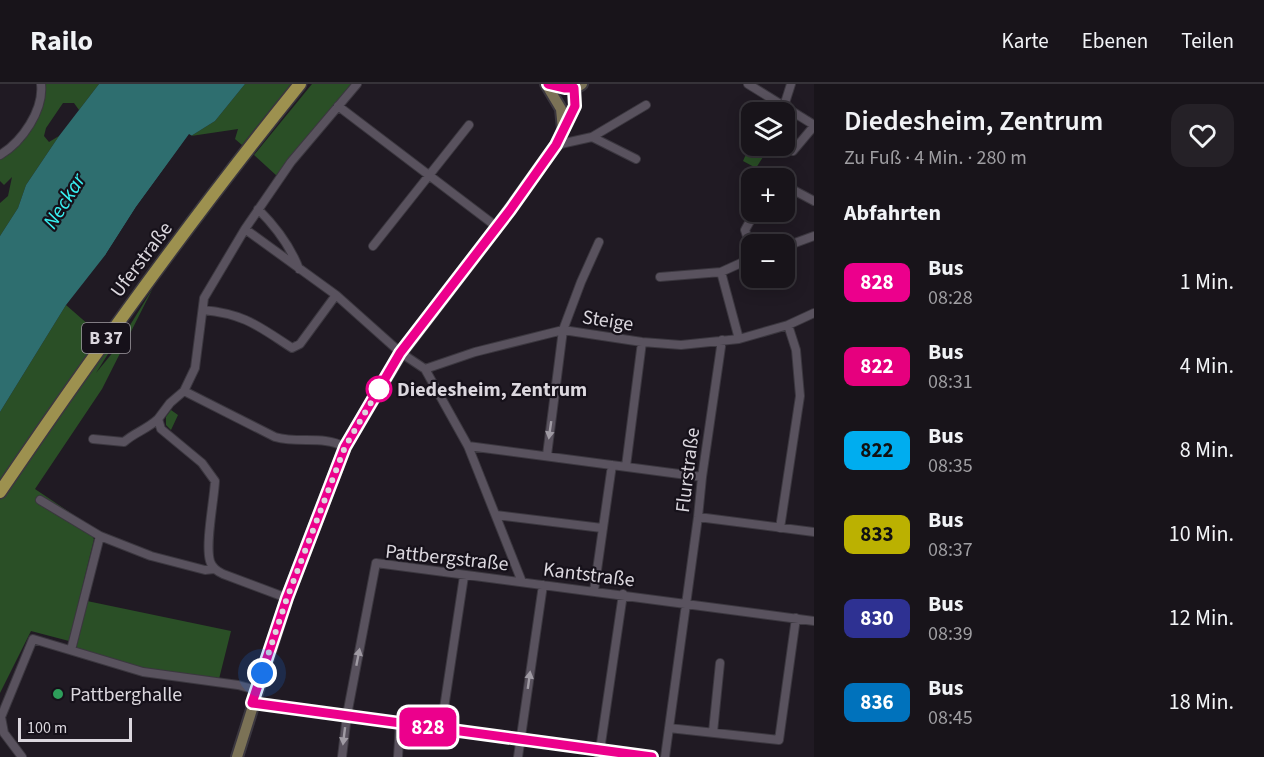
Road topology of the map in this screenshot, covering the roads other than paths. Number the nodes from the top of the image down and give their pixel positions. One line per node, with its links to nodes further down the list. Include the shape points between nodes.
1 (41, 84): 19 (street, via 41,96 26,130 10,149)
2 (300, 84): 54 (main road, Uferstraße / B 37, via 145,285)
3 (357, 84): 11 (street)
4 (547, 84): 7 (street); 15 (street, via 561,109)
5 (748, 84): 8 (street)
6 (791, 84): 9 (street)
7 (578, 86): 15 (street, via 575,106)
8 (777, 102)
9 (785, 102)
10 (646, 105): 16 (street)
11 (338, 106): 21 (street); 24 (street)
12 (795, 113): 14 (street)
13 (469, 125): 21 (street)
14 (814, 125): 18 (street)
15 (563, 132): 17 (street)
16 (592, 137): 17 (street); 20 (street)
17 (556, 145): 25 (street)
18 (795, 148)
19 (0, 154)
20 (636, 159)
21 (430, 176): 25 (street); 30 (street)
22 (795, 190): 23 (street)
23 (814, 201)
24 (258, 209): 26 (street); 32 (street, via 277,228)
25 (497, 227): 43 (street)
26 (245, 229): 32 (street); 36 (street, via 209,287)
27 (814, 236): 29 (street)
28 (599, 242): 39 (street)
29 (795, 243)
30 (373, 246)
31 (741, 263): 33 (street)
32 (299, 270): 35 (street)
33 (721, 272): 34 (street); 40 (street)
34 (660, 278)
35 (336, 295): 36 (street, via 300,344 292,348 247,319); 43 (street)
36 (203, 310): 45 (street, via 195,368)
37 (814, 313): 38 (street, Steige)
38 (788, 325): 40 (street, Steige); 59 (street, via 800,396)
39 (563, 330): 42 (street, Steige); 44 (street, Steige); 50 (street, one-way to 50)
40 (739, 339): 41 (street, Steige)
41 (722, 340): 42 (street, Steige, via 681,345); 53 (street, Flurstraße)
42 (642, 342): 52 (street)
43 (400, 353): 44 (street); 49 (street)
44 (425, 369): 48 (street, Kantstraße)
45 (184, 391): 46 (street); 49 (street, via 275,437 290,441 325,440)
46 (158, 419): 47 (street, via 124,442); 62 (street, via 161,429 202,464 215,482 209,537)
47 (93, 439)
48 (468, 446): 50 (street); 56 (street, Kantstraße)
49 (345, 447): 68 (street)
50 (547, 455): 51 (street)
51 (612, 465): 52 (street); 58 (street)
52 (626, 466): 53 (street)
53 (702, 477): 57 (street, Flurstraße)
54 (0, 492)
55 (40, 500): 61 (street)
56 (496, 515): 58 (street); 64 (street, Kantstraße)
57 (698, 517): 59 (street); 69 (street, Flurstraße)
58 (602, 528): 66 (street)
59 (780, 528): 60 (street)
60 (814, 532)
61 (100, 536): 62 (street, via 151,556); 72 (street)
62 (214, 569): 68 (street)
63 (465, 576): 64 (street, Pattbergstraße); 76 (street, Pattbergstraße, one-way to 63, via 376,563); 78 (street)
64 (522, 582): 65 (street, Kantstraße)
65 (543, 585): 66 (street, Kantstraße); 81 (street, one-way to 65)
66 (594, 591): 67 (street, Kantstraße)
67 (623, 594): 69 (street, Kantstraße); 82 (street)
68 (287, 598): 74 (street)
69 (686, 603): 70 (street, Kantstraße); 79 (street, Flurstraße)
70 (796, 618): 71 (street, Kantstraße); 80 (street, via 779,740)
71 (814, 621)
72 (71, 650): 74 (street, via 143,672); 83 (street, via 33,639 1,717 4,734)
73 (720, 663): 80 (street)
74 (256, 690): 75 (street)
75 (252, 703): 76 (street); 84 (street)
76 (347, 715): 77 (street); 85 (street, one-way to 85)
77 (400, 723): 78 (street); 86 (street)
78 (441, 728): 81 (street)
79 (669, 728): 80 (street); 89 (street, Flurstraße)
80 (713, 732)
81 (520, 738): 82 (street); 87 (street)
82 (600, 753): 88 (street)
83 (21, 757)
84 (237, 757)
85 (342, 757)
86 (398, 757)
87 (518, 757)
88 (652, 757)
89 (665, 757)

